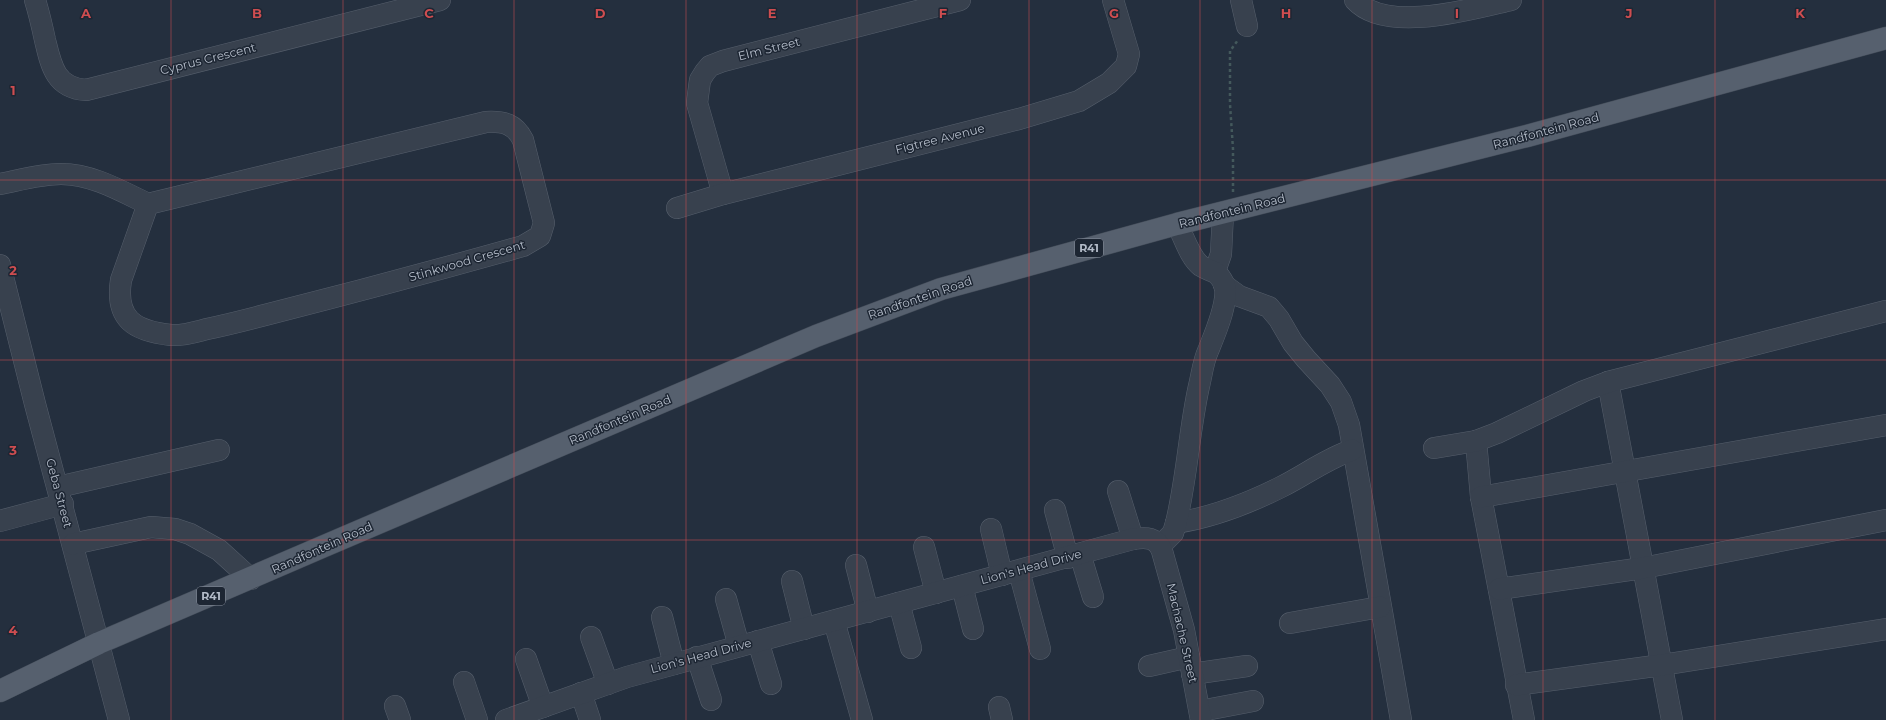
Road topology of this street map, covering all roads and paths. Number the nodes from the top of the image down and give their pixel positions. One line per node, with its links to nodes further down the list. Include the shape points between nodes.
1 (35, 0): 2 (street, Cyprus Crescent, via 51,65 65,84 76,90 86,90)
2 (440, 0)
3 (960, 0): 11 (street, Elm Street, via 710,66 700,80 697,103)
4 (1113, 0): 11 (street, Figtree Avenue, via 1129,54 1126,66 1109,83 1085,98 1019,119)
5 (1241, 0): 8 (street)
6 (1511, 0): 7 (street, via 1436,16 1403,17)
7 (1363, 6)
8 (1247, 26): 14 (path, via 1230,51 1233,149)
9 (1886, 38): 14 (main road, Randfontein Road / R41, via 1527,136)
10 (0, 184): 12 (street, via 46,175 78,176 99,182)
11 (723, 194): 13 (street, Figtree Avenue)
12 (148, 204): 12 (street, Stinkwood Crescent, via 496,121 513,126 523,140 544,223 540,236 523,246 244,320 181,335 171,335 132,323 124,315 121,306 121,280)
13 (677, 208)
14 (1228, 212): 15 (main road, Randfontein Road / R41); 17 (street)
15 (1177, 224): 17 (street, via 1194,258); 42 (main road, Randfontein Road / R41, via 963,283 850,323)
16 (0, 266): 27 (street, Geba Street)
17 (1220, 278): 24 (street, via 1239,296 1269,307 1297,348 1330,385 1342,402 1349,425); 32 (street, via 1223,307 1214,338 1207,351 1194,408)
18 (1886, 311): 19 (street)
19 (1608, 382): 21 (street, via 1584,390 1497,434); 25 (street)
20 (1886, 425): 25 (street)
21 (1476, 441): 22 (street); 28 (street)
22 (1434, 448)
23 (219, 450): 27 (street)
24 (1352, 450): 32 (street, via 1333,456 1282,487 1234,509 1202,519); 50 (street)
25 (1626, 471): 28 (street); 40 (street)
26 (1118, 491): 34 (street)
27 (60, 496): 30 (street); 35 (street, Geba Street)
28 (1481, 497): 45 (street)
29 (1055, 510): 38 (street)
30 (0, 520)
31 (1886, 520): 40 (street)
32 (1176, 523): 36 (street, via 1173,533)
33 (991, 529): 41 (street)
34 (1133, 539): 36 (street, Lion's Head Drive, via 1147,537); 38 (street, Lion's Head Drive)
35 (73, 544): 42 (street, via 150,527 176,529 220,550); 59 (street, Geba Street)
36 (1160, 546): 68 (street, Machache Street, via 1184,630)
37 (924, 547): 46 (street)
38 (1074, 556): 41 (street, Lion's Head Drive); 47 (street)
39 (856, 565): 51 (street)
40 (1643, 568): 45 (street); 66 (street)
41 (1011, 573): 44 (street, Lion's Head Drive); 62 (street)
42 (251, 579): 59 (main road, Randfontein Road / R41)
43 (792, 581): 55 (street)
44 (962, 586): 46 (street, Lion's Head Drive); 56 (street)
45 (1498, 589): 73 (street)
46 (936, 593): 49 (street, Lion's Head Drive)
47 (1093, 597)
48 (726, 600): 60 (street)
49 (899, 603): 51 (street, Lion's Head Drive); 61 (street)
50 (1380, 607): 54 (street); 85 (street)
51 (868, 612): 53 (street, Lion's Head Drive)
52 (662, 617): 65 (street)
53 (834, 621): 55 (street, Lion's Head Drive); 84 (street)
54 (1290, 623)
55 (804, 629): 60 (street, Lion's Head Drive)
56 (973, 629)
57 (1886, 629): 66 (street)
58 (591, 637): 71 (street)
59 (100, 643): 74 (main road, Randfontein Road / R41); 81 (street, Geba Street)
60 (748, 643): 63 (street, Lion's Head Drive); 72 (street)
61 (911, 648)
62 (1040, 649)
63 (697, 657): 65 (street, Lion's Head Drive); 76 (street)
64 (526, 659): 78 (street)
65 (674, 664): 71 (street, Lion's Head Drive)
66 (1662, 665): 73 (street); 87 (street)
67 (1149, 666): 68 (street)
68 (1191, 666): 69 (street); 79 (street, Machache Street)
69 (1247, 666)
70 (464, 682): 82 (street)
71 (608, 684): 75 (street, Lion's Head Drive)
72 (771, 684)
73 (1516, 686): 86 (street)
74 (0, 692)
75 (581, 693): 78 (street, Lion's Head Drive); 83 (street)
76 (711, 700)
77 (1252, 700): 79 (street)
78 (543, 707): 80 (street, Lion's Head Drive)
79 (1201, 715)
80 (517, 718)
81 (119, 720)
82 (477, 720)
83 (590, 720)
84 (862, 720)
85 (1401, 720)
86 (1524, 720)
87 (1672, 720)

